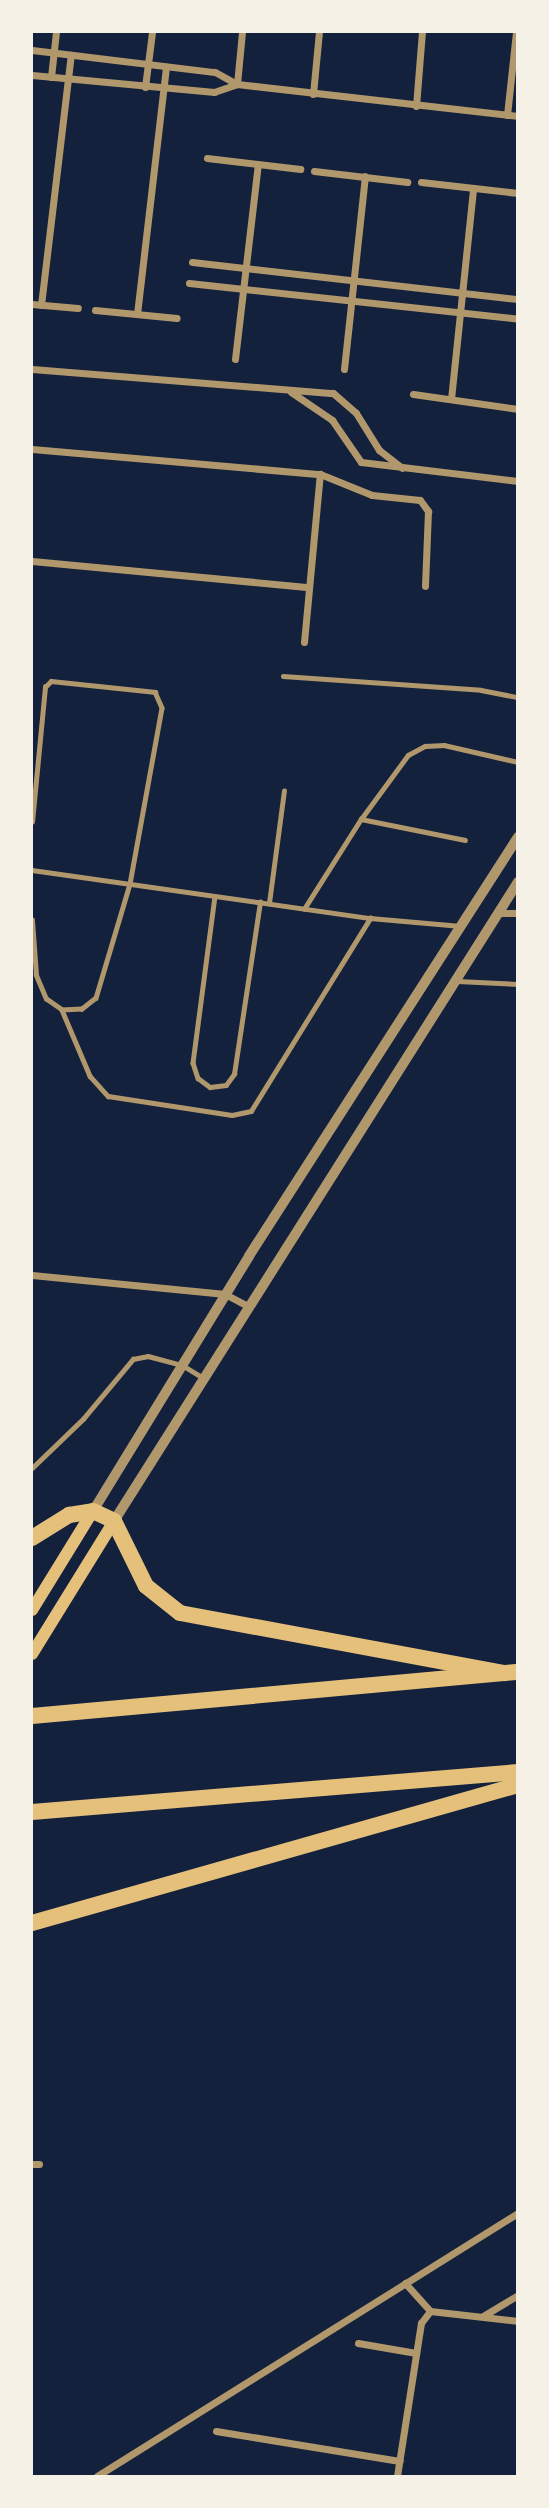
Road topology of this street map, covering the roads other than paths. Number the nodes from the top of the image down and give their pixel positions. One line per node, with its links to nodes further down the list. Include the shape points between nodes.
1 (56, 32): 8 (street)
2 (152, 32): 10 (street)
3 (242, 32): 15 (street)
4 (319, 32): 18 (street)
5 (422, 32): 19 (street)
6 (516, 32): 20 (street)
7 (32, 50): 8 (street)
8 (54, 53): 9 (street); 13 (street)
9 (71, 55): 10 (street); 14 (street)
10 (148, 65): 11 (street); 16 (street)
11 (166, 67): 15 (street, via 215,72); 17 (street)
12 (32, 75): 13 (street)
13 (51, 77): 14 (street)
14 (68, 78): 16 (street); 40 (street)
15 (237, 84): 17 (street, via 214,92); 18 (street)
16 (145, 87): 17 (street)
17 (163, 89): 44 (street)
18 (313, 94): 19 (street)
19 (415, 106): 20 (street)
20 (507, 115): 21 (street)
21 (517, 116)
22 (206, 158): 23 (street)
23 (258, 164): 24 (street); 32 (street)
24 (300, 169)
25 (314, 171): 26 (street)
26 (365, 176): 27 (street); 33 (street)
27 (407, 182)
28 (421, 183): 29 (street)
29 (474, 188): 30 (street); 36 (street)
30 (517, 193)
31 (192, 262): 32 (street)
32 (246, 268): 33 (street); 35 (street)
33 (354, 281): 36 (street); 38 (street)
34 (189, 283): 35 (street)
35 (243, 289): 38 (street); 47 (street)
36 (462, 293): 37 (street); 43 (street)
37 (517, 299)
38 (352, 301): 43 (street); 49 (street)
39 (32, 304): 40 (street)
40 (41, 305): 41 (street)
41 (78, 308)
42 (95, 310): 44 (street)
43 (460, 312): 46 (street); 52 (street)
44 (137, 314): 45 (street)
45 (177, 318)
46 (517, 319)
47 (235, 359)
48 (32, 369): 50 (street)
49 (344, 369)
50 (291, 392): 55 (street, via 332,419 360,462); 55 (street, via 332,393 346,402 372,442)
51 (413, 394): 52 (street)
52 (451, 399): 53 (street)
53 (517, 409)
54 (32, 449): 56 (street)
55 (402, 468): 57 (street)
56 (320, 474): 59 (street, via 372,495 426,504); 60 (street)
57 (517, 481)
58 (32, 561): 60 (street)
59 (425, 586)
60 (309, 587): 61 (street)
61 (304, 642)
62 (283, 676): 63 (lane, via 481,690)
63 (517, 697)
64 (517, 762): 66 (lane, via 444,745 425,746 408,755)
65 (284, 792): 75 (lane)
66 (362, 819): 69 (lane); 76 (lane)
67 (32, 822): 72 (lane, via 45,687 51,681 155,692 162,708)
68 (517, 837): 81 (street)
69 (466, 840)
70 (32, 870): 72 (lane)
71 (517, 883): 77 (street)
72 (130, 884): 73 (lane); 84 (lane, via 96,998 82,1009)
73 (215, 896): 74 (lane); 74 (lane, via 193,1063 198,1078 210,1087 226,1085 234,1074)
74 (260, 902): 75 (lane)
75 (269, 903): 76 (lane)
76 (304, 909): 79 (lane)
77 (498, 913): 78 (street); 82 (street)
78 (517, 913)
79 (370, 918): 81 (lane); 84 (lane, via 251,1111 232,1115 108,1096 90,1076)
80 (32, 920): 84 (lane, via 36,975 46,999)
81 (461, 926): 86 (street)
82 (453, 981): 83 (lane); 87 (street)
83 (517, 984)
84 (62, 1010)
85 (32, 1275): 86 (street)
86 (225, 1294): 87 (street); 88 (street)
87 (248, 1306): 89 (street)
88 (182, 1365): 89 (lane); 90 (lane, via 148,1356 133,1359 83,1419); 91 (street)
89 (203, 1378): 92 (street)
90 (32, 1468)
91 (93, 1511): 92 (highway); 93 (highway, via 69,1515); 94 (main road)
92 (114, 1521): 95 (main road); 96 (highway, via 146,1586 180,1613)
93 (32, 1538)
94 (32, 1610)
95 (32, 1654)
96 (511, 1672): 97 (highway)
97 (32, 1716)
98 (517, 1772): 100 (highway)
99 (517, 1785): 101 (highway)
100 (32, 1812)
101 (32, 1923)
102 (517, 2213): 103 (street)
103 (405, 2283): 105 (street); 112 (street)
104 (517, 2295): 106 (street)
105 (430, 2311): 106 (street); 109 (street, via 421,2323)
106 (483, 2316): 107 (street)
107 (517, 2321)
108 (358, 2343): 109 (street)
109 (416, 2353): 111 (street)
110 (216, 2431): 111 (street)
111 (400, 2461): 113 (street)
112 (97, 2476)
113 (397, 2476)

